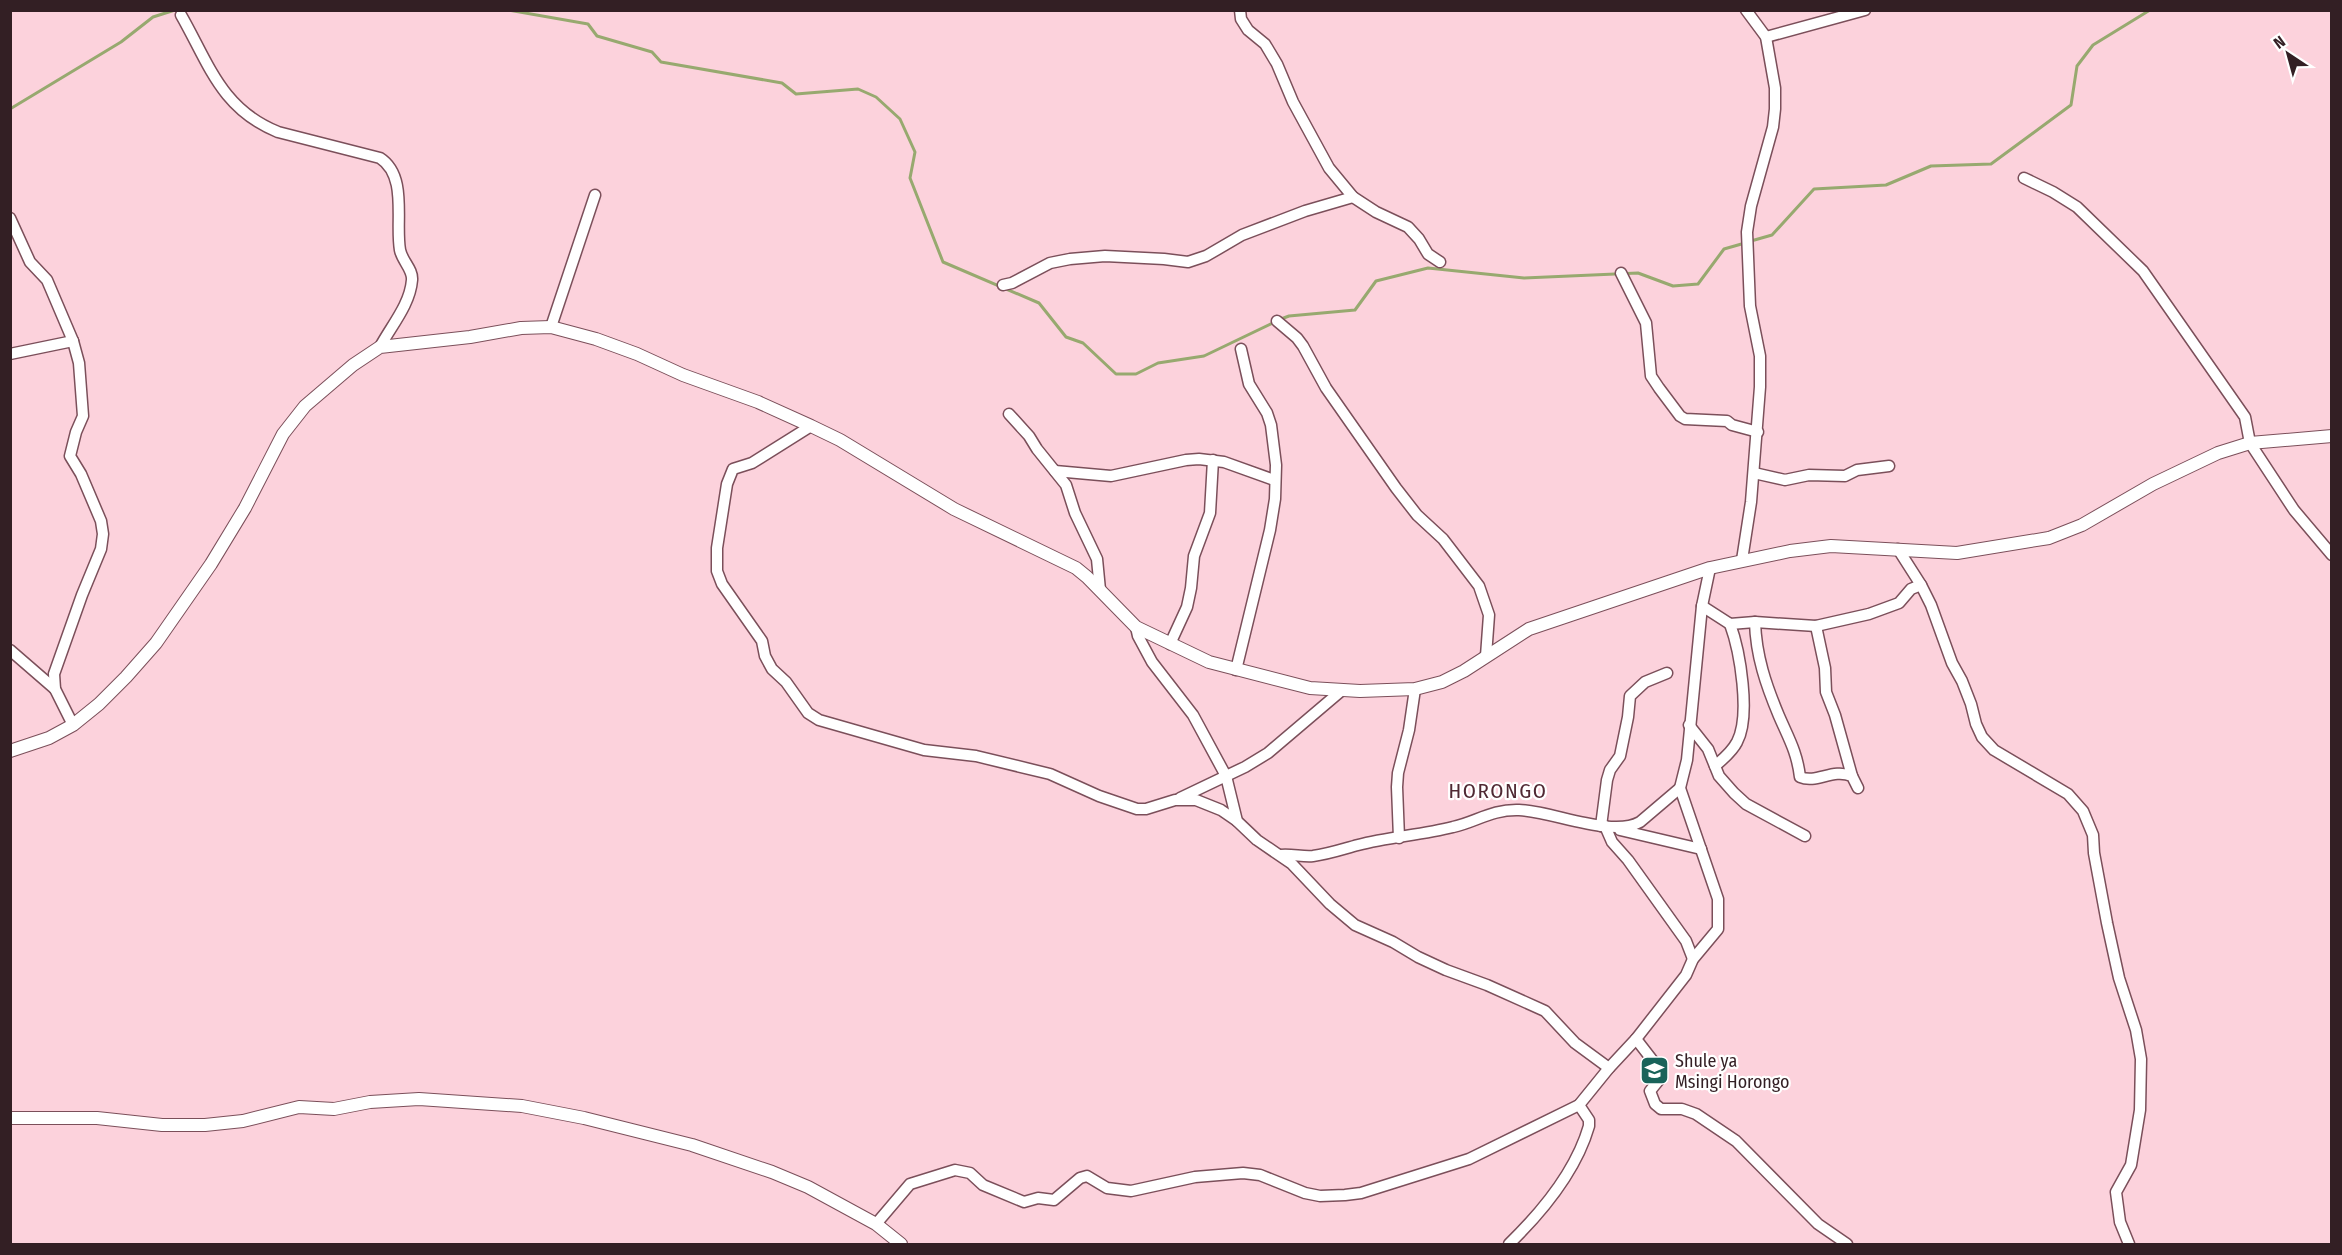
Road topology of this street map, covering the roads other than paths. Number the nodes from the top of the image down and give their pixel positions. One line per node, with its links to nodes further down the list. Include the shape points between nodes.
1 (1240, 10): 8 (street, via 1248,30 1265,44 1277,64 1324,160)
2 (1746, 10): 5 (street)
3 (1865, 10): 5 (street)
4 (181, 15): 16 (street, via 221,89 246,114 278,132 380,158 388,166 396,182 400,252 412,278 406,302)
5 (1766, 37): 21 (street, via 1775,109 1747,232 1750,306 1760,356)
6 (2024, 178): 23 (street, via 2077,207 2143,271 2245,417)
7 (595, 195): 14 (street)
8 (1353, 197): 10 (street, via 1408,227 1428,254); 12 (street, via 1242,235 1188,262 1105,256 1070,259 1050,263)
9 (10, 218): 15 (street, via 30,262 47,280)
10 (1440, 262)
11 (1621, 273): 21 (street, via 1646,323 1652,376 1680,416 1688,420 1727,421)
12 (1003, 285)
13 (1277, 321): 42 (street, via 1303,346 1326,388 1396,488 1479,586 1489,615)
14 (551, 327): 16 (street); 20 (street, via 637,354)
15 (73, 341): 18 (street); 45 (street, via 79,363 83,416 70,456 81,474 103,534 101,549 56,664)
16 (380, 347): 48 (street, via 305,406 271,453 212,564 156,643 113,691)
17 (1241, 349): 28 (street, via 1248,384 1271,425)
18 (10, 354)
19 (1009, 414): 26 (street)
20 (811, 426): 34 (street, via 954,509 1076,568); 56 (street, via 752,463 733,469 727,484 716,565 722,584 762,641 772,669 786,681 808,713 819,720 924,750 976,756 1050,774 1137,809)
21 (1758, 432): 27 (street)
22 (2331, 436): 23 (street)
23 (2250, 443): 29 (street, via 2189,466 2082,525 2049,538 1957,553); 30 (street, via 2294,510)
24 (1213, 460): 26 (street, via 1186,460 1111,476); 28 (street); 40 (street, via 1210,513 1194,556 1187,607)
25 (1889, 466): 27 (street, via 1857,470 1845,476 1809,475 1785,480)
26 (1055, 471): 34 (street, via 1066,485 1097,559)
27 (1754, 473): 31 (street)
28 (1274, 480): 43 (street, via 1270,530)
29 (1898, 549): 31 (street, via 1831,546); 33 (street)
30 (2331, 555)
31 (1742, 560): 32 (street)
32 (1710, 568): 35 (street); 42 (street, via 1529,629)
33 (1921, 585): 38 (street, via 1911,589 1899,603); 72 (street, via 1983,736 1994,750 2068,794 2084,811 2093,835 2107,923 2141,1059 2140,1110 2131,1166 2116,1192 2120,1222)
34 (1100, 590): 39 (street)
35 (1702, 606): 37 (street); 49 (street)
36 (1755, 622): 37 (street); 38 (street); 53 (street, via 1763,676 1795,748 1800,777 1841,772)
37 (1730, 624): 51 (street, via 1744,702 1736,744)
38 (1816, 626): 53 (street, via 1826,692)
39 (1136, 627): 40 (street); 52 (street, via 1152,662 1193,715)
40 (1170, 644): 43 (street)
41 (10, 650): 45 (street)
42 (1486, 656): 46 (street, via 1443,682)
43 (1236, 670): 47 (street, via 1310,688)
44 (1667, 673): 58 (street, via 1645,682 1630,696 1620,756 1607,780)
45 (55, 689): 48 (street)
46 (1415, 689): 47 (street); 60 (street, via 1398,773)
47 (1341, 691): 52 (street, via 1268,753)
48 (73, 725): 50 (street)
49 (1689, 725): 51 (street, via 1708,749); 54 (street)
50 (10, 751)
51 (1715, 766): 59 (street, via 1722,780 1746,804)
52 (1226, 776): 56 (street); 57 (street)
53 (1852, 776): 55 (street)
54 (1680, 788): 58 (street, via 1640,822); 61 (street)
55 (1858, 788)
56 (1175, 800): 57 (street, via 1206,802)
57 (1237, 821): 62 (street)
58 (1607, 827): 60 (street, via 1518,810 1500,811 1459,826); 61 (street); 63 (street, via 1612,842 1686,941)
59 (1805, 836)
60 (1399, 838): 62 (street, via 1326,854)
61 (1701, 849): 63 (street, via 1718,899 1719,923 1715,935)
62 (1281, 855): 65 (street, via 1355,925 1446,970 1545,1011 1575,1043)
63 (1693, 959): 64 (street, via 1686,975)
64 (1636, 1039): 65 (street); 71 (street, via 1660,1070 1659,1080 1650,1091 1655,1104 1661,1109 1690,1111 1736,1141 1818,1224)
65 (1609, 1068): 66 (street)
66 (1578, 1105): 68 (street, via 1469,1159 1360,1193 1320,1196 1243,1173 1195,1177 1131,1191 1114,1190 1087,1176 1054,1200 1038,1198 1024,1202 983,1185 970,1173 955,1170 910,1184); 70 (street, via 1589,1126 1566,1175 1545,1208)
67 (10, 1118): 68 (street, via 97,1118 205,1125 243,1121 300,1107 334,1109 419,1099 522,1106 692,1145 741,1161 808,1187)
68 (876, 1224): 69 (street)
69 (901, 1245)
70 (1509, 1245)
71 (1847, 1245)
72 (2129, 1245)

